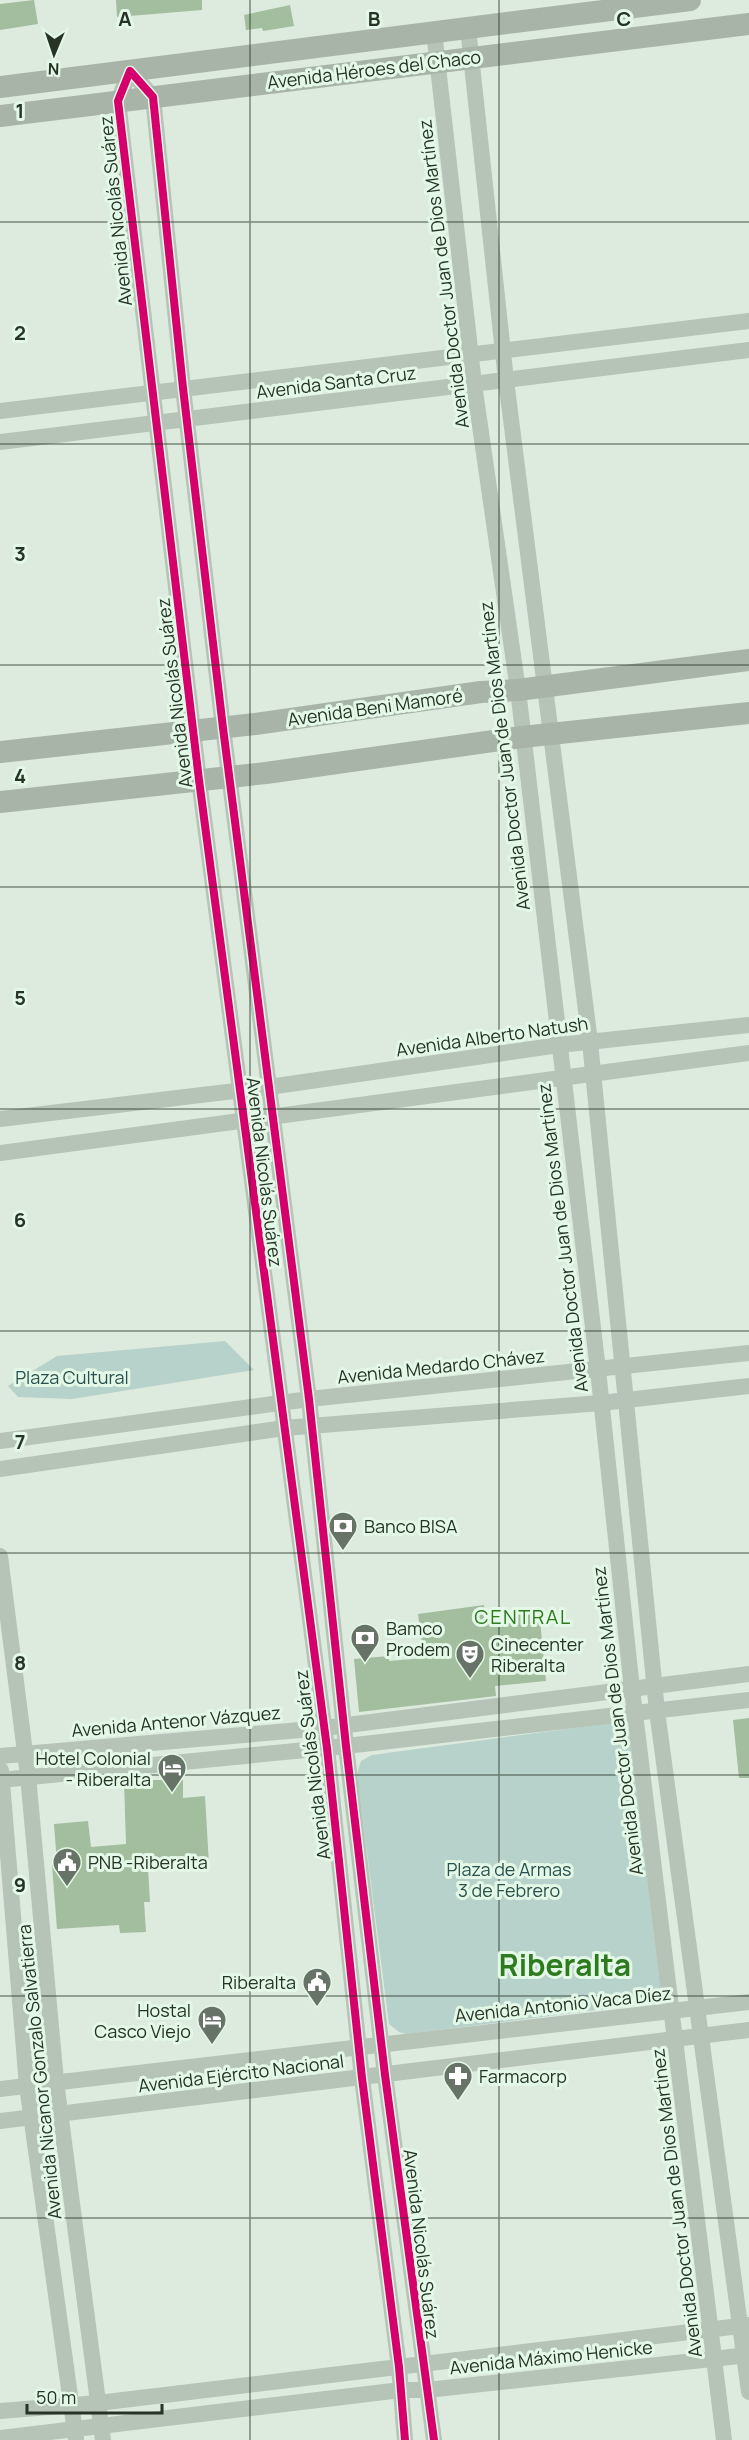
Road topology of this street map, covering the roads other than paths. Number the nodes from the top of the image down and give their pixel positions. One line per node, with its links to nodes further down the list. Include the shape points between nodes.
1 (690, 0): 3 (street, Avenida Héroes del Chaco)
2 (749, 24): 5 (street, Avenida Héroes del Chaco)
3 (468, 28): 4 (street, Avenida Héroes del Chaco); 5 (street)
4 (434, 32): 6 (street, Avenida Doctor Juan de Dios Martínez); 7 (street, Avenida Héroes del Chaco)
5 (470, 57): 6 (street, Avenida Héroes del Chaco); 14 (street)
6 (438, 61): 9 (street, Avenida Héroes del Chaco); 15 (street, Avenida Doctor Juan de Dios Martínez)
7 (130, 71): 8 (street, Avenida Héroes del Chaco); 9 (street); 10 (street, Avenida Nicolás Suárez)
8 (0, 87)
9 (153, 97): 10 (street, Avenida Héroes del Chaco); 18 (street, Avenida Nicolás Suárez)
10 (118, 101): 11 (street, Avenida Héroes del Chaco); 19 (street, Avenida Nicolás Suárez)
11 (0, 116)
12 (749, 321): 14 (street, Avenida Santa Cruz)
13 (749, 350): 16 (street, Avenida Santa Cruz)
14 (503, 352): 15 (street, Avenida Santa Cruz); 16 (street)
15 (472, 355): 17 (street, Avenida Doctor Juan de Dios Martínez); 18 (street, Avenida Santa Cruz)
16 (506, 380): 17 (street, Avenida Santa Cruz); 25 (street)
17 (474, 384): 21 (street, Avenida Santa Cruz); 26 (street, Avenida Doctor Juan de Dios Martínez)
18 (183, 388): 19 (street, Avenida Santa Cruz); 21 (street, Avenida Nicolás Suárez)
19 (151, 392): 20 (street, Avenida Santa Cruz); 22 (street, Avenida Nicolás Suárez)
20 (0, 411)
21 (188, 421): 22 (street, Avenida Santa Cruz); 28 (street, Avenida Nicolás Suárez)
22 (156, 425): 23 (street, Avenida Santa Cruz); 29 (street, Avenida Nicolás Suárez)
23 (0, 442)
24 (749, 660): 25 (street, Avenida Beni Mamoré)
25 (544, 686): 26 (street, Avenida Beni Mamoré); 30 (street)
26 (518, 690): 28 (street, Avenida Beni Mamoré); 31 (street, Avenida Doctor Juan de Dios Martínez)
27 (749, 713): 30 (street)
28 (223, 728): 29 (street, Avenida Beni Mamoré); 33 (street, Avenida Nicolás Suárez)
29 (194, 731): 32 (street, Avenida Beni Mamoré); 34 (street, Avenida Nicolás Suárez)
30 (551, 734): 31 (street); 37 (street)
31 (522, 736): 33 (street); 38 (street, Avenida Doctor Juan de Dios Martínez)
32 (0, 752)
33 (229, 777): 34 (street); 42 (street, Avenida Nicolás Suárez)
34 (199, 780): 35 (street); 43 (street, Avenida Nicolás Suárez)
35 (0, 802)
36 (749, 1025): 37 (street, Avenida Alberto Natush)
37 (590, 1042): 38 (street, Avenida Alberto Natush); 40 (street)
38 (559, 1045): 41 (street, Avenida Doctor Juan de Dios Martínez); 42 (street, Avenida Alberto Natush)
39 (749, 1053): 40 (street)
40 (593, 1072): 41 (street); 49 (street)
41 (563, 1076): 44 (street); 50 (street, Avenida Doctor Juan de Dios Martínez)
42 (269, 1087): 43 (street, Avenida Alberto Natush); 44 (street, Avenida Nicolás Suárez)
43 (240, 1089): 45 (street, Avenida Alberto Natush); 46 (street, Avenida Nicolás Suárez)
44 (272, 1118): 46 (street); 52 (street, Avenida Nicolás Suárez)
45 (0, 1119)
46 (244, 1122): 47 (street); 55 (street, Avenida Nicolás Suárez)
47 (0, 1153)
48 (749, 1353): 49 (street, Avenida Medardo Chávez)
49 (624, 1367): 50 (street, Avenida Medardo Chávez); 53 (street)
50 (598, 1370): 52 (street, Avenida Medardo Chávez); 54 (street, Avenida Doctor Juan de Dios Martínez)
51 (749, 1386): 53 (street)
52 (309, 1399): 55 (street, Avenida Medardo Chávez); 56 (street, Avenida Nicolás Suárez)
53 (628, 1400): 54 (street); 62 (street)
54 (601, 1403): 56 (street); 63 (street, Avenida Doctor Juan de Dios Martínez)
55 (279, 1405): 57 (street, Avenida Nicolás Suárez); 58 (street, Avenida Medardo Chávez)
56 (312, 1426): 57 (street); 67 (street, Avenida Nicolás Suárez)
57 (284, 1428): 59 (street); 68 (street, Avenida Nicolás Suárez)
58 (0, 1442)
59 (0, 1469)
60 (0, 1556): 71 (street, Avenida Nicanor Gonzalo Salvatierra)
61 (749, 1674): 62 (street, Avenida Antenor Vázquez)
62 (655, 1685): 63 (street, Avenida Antenor Vázquez); 65 (street)
63 (632, 1689): 66 (street, Avenida Doctor Juan de Dios Martínez); 67 (street, Avenida Antenor Vázquez)
64 (749, 1700): 65 (street)
65 (657, 1711): 66 (street); 76 (street)
66 (635, 1713): 69 (street); 77 (street, Avenida Doctor Juan de Dios Martínez)
67 (344, 1725): 68 (street, Avenida Antenor Vázquez); 69 (street, Avenida Nicolás Suárez)
68 (324, 1728): 70 (street, Avenida Nicolás Suárez); 71 (street, Avenida Antenor Vázquez)
69 (346, 1746): 70 (street); 81 (street, Avenida Nicolás Suárez)
70 (327, 1748): 73 (street); 82 (street, Avenida Nicolás Suárez)
71 (26, 1754): 72 (street, Avenida Antenor Vázquez); 73 (street, Avenida Nicanor Gonzalo Salvatierra)
72 (0, 1756): 74 (street, Avenida Nicanor Gonzalo Salvatierra)
73 (28, 1776): 74 (street); 85 (street, Avenida Nicanor Gonzalo Salvatierra)
74 (1, 1780): 86 (street, Avenida Nicanor Gonzalo Salvatierra)
75 (749, 2002): 76 (street, Avenida Antonio Vaca Díez)
76 (696, 2009): 77 (street, Avenida Antonio Vaca Díez); 79 (street)
77 (672, 2012): 80 (street, Avenida Doctor Juan de Dios Martínez); 81 (street, Avenida Antonio Vaca Díez)
78 (749, 2030): 79 (street)
79 (701, 2036): 80 (street, Avenida Ejército Nacional); 91 (street)
80 (676, 2039): 83 (street, Avenida Ejército Nacional); 92 (street, Avenida Doctor Juan de Dios Martínez)
81 (382, 2044): 82 (street, Avenida Ejército Nacional); 83 (street, Avenida Nicolás Suárez)
82 (359, 2047): 84 (street, Avenida Nicolás Suárez); 85 (street, Avenida Ejército Nacional)
83 (386, 2075): 84 (street, Avenida Ejército Nacional); 95 (street, Avenida Nicolás Suárez)
84 (362, 2078): 88 (street, Avenida Ejército Nacional); 96 (street, Avenida Nicolás Suárez)
85 (56, 2082): 86 (street, Avenida Ejército Nacional); 88 (street, Avenida Nicanor Gonzalo Salvatierra)
86 (27, 2086): 87 (street, Avenida Ejército Nacional); 89 (street, Avenida Nicanor Gonzalo Salvatierra)
87 (0, 2089)
88 (61, 2114): 89 (street, Avenida Ejército Nacional); 100 (street, Avenida Nicanor Gonzalo Salvatierra)
89 (33, 2117): 90 (street, Avenida Ejército Nacional); 101 (street, Avenida Nicanor Gonzalo Salvatierra)
90 (0, 2121)
91 (744, 2326): 92 (street, Avenida Máximo Henicke); 93 (street)
92 (711, 2330): 94 (street, Avenida Doctor Juan de Dios Martínez); 95 (street, Avenida Máximo Henicke)
93 (746, 2355): 94 (street, Avenida Máximo Henicke); 99 (street)
94 (714, 2359): 98 (street, Avenida Máximo Henicke); 108 (street, Avenida Doctor Juan de Dios Martínez)
95 (423, 2365): 96 (street, Avenida Máximo Henicke); 98 (street, Avenida Nicolás Suárez)
96 (399, 2367): 97 (street, Avenida Nicolás Suárez); 100 (street, Avenida Máximo Henicke)
97 (401, 2390): 98 (street, Avenida Máximo Henicke); 103 (street, Avenida Máximo Henicke); 106 (street, Avenida Nicolás Suárez)
98 (427, 2390): 107 (street, Avenida Nicolás Suárez)
99 (749, 2392)
100 (98, 2403): 101 (street, Avenida Máximo Henicke); 103 (street, Avenida Nicanor Gonzalo Salvatierra)
101 (73, 2404): 102 (street, Avenida Máximo Henicke); 104 (street, Avenida Nicanor Gonzalo Salvatierra)
102 (0, 2411)
103 (102, 2433): 104 (street, Avenida Máximo Henicke)
104 (76, 2434): 105 (street, Avenida Máximo Henicke)
105 (0, 2438)
106 (405, 2440)
107 (434, 2440)
108 (724, 2440)

